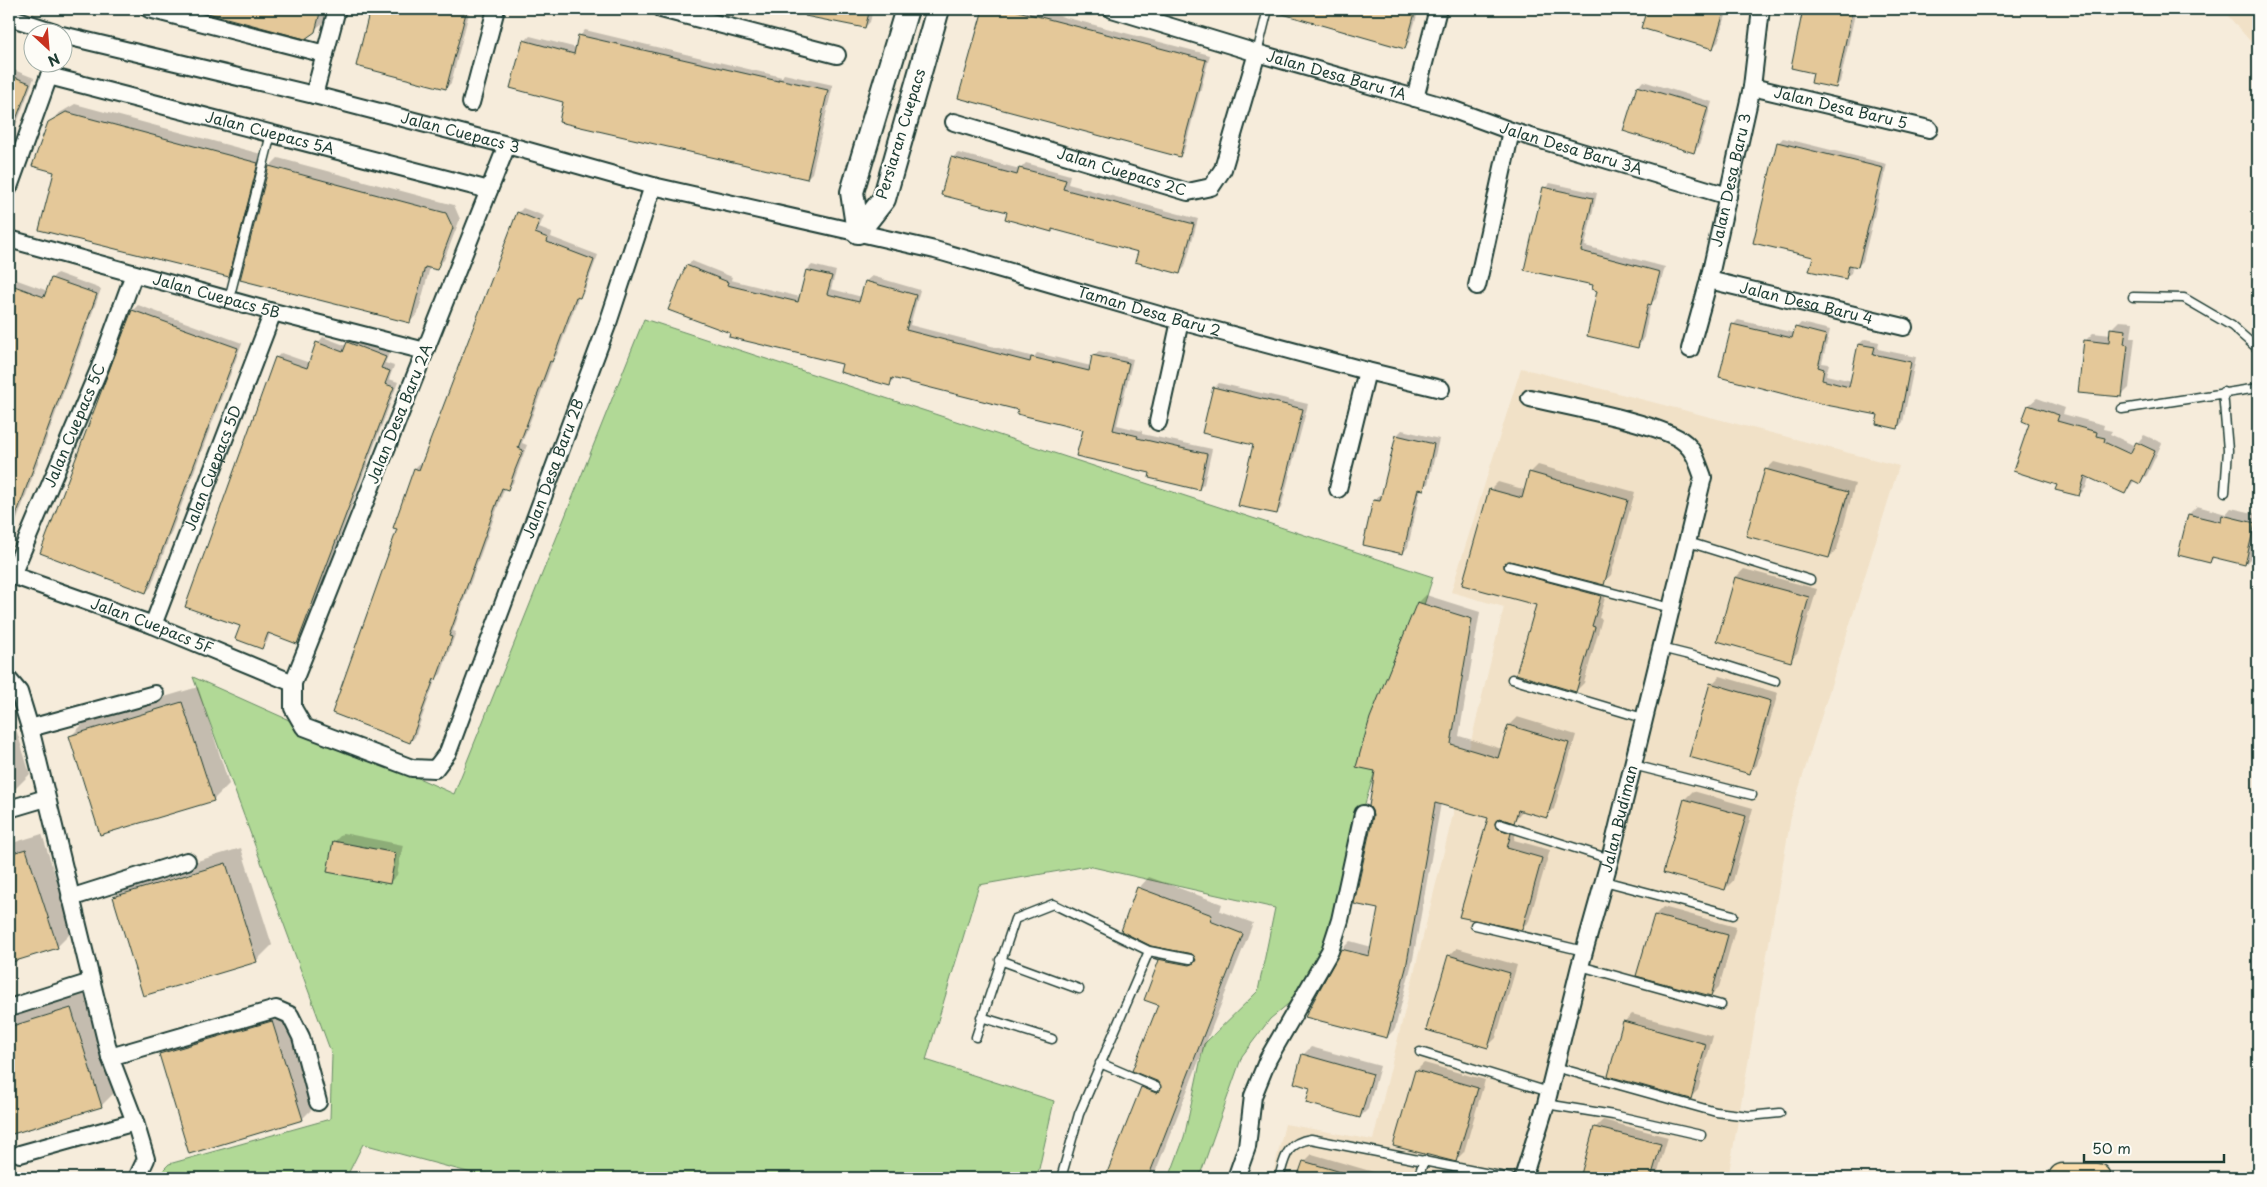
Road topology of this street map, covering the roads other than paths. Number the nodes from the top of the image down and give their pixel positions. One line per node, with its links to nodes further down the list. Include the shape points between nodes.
1 (149, 9): 16 (street)
2 (337, 9): 16 (street)
3 (496, 9): 23 (street)
4 (661, 9): 17 (street)
5 (907, 9): 33 (street, Persiaran Cuepacs, via 852,192)
6 (938, 9): 33 (street, Persiaran Cuepacs, via 884,199)
7 (1112, 9): 11 (street, Jalan Desa Baru 1A)
8 (1268, 9): 15 (lane)
9 (1438, 9): 22 (street)
10 (1762, 9): 20 (street, Jalan Desa Baru 3)
11 (1159, 15): 15 (street, Jalan Desa Baru 1A)
12 (9, 17): 13 (street, Jalan Cuepacs 3)
13 (23, 22)
14 (72, 39): 21 (street, Jalan Cuepacs 3)
15 (1257, 53): 22 (street, Jalan Desa Baru 1A); 24 (street, Jalan Cuepacs 2C, via 1223,169 1210,187 1188,192)
16 (325, 54): 21 (street)
17 (837, 56)
18 (51, 72): 29 (street)
19 (62, 72): 27 (street, Jalan Cuepacs 5A)
20 (1752, 88): 25 (street, Jalan Desa Baru 5); 32 (street, Jalan Desa Baru 3)
21 (314, 95): 28 (street, Jalan Cuepacs 3)
22 (1415, 98): 26 (street, Jalan Desa Baru 3A)
23 (471, 103)
24 (954, 122)
25 (1929, 128)
26 (1511, 131): 32 (street, Jalan Desa Baru 3A); 37 (street)
27 (271, 134): 31 (street, Jalan Cuepacs 5A); 39 (lane)
28 (507, 145): 30 (street, Jalan Cuepacs 3); 31 (street, Jalan Desa Baru 2A)
29 (9, 186)
30 (653, 186): 33 (street, Jalan Cuepacs 3); 65 (street, Jalan Desa Baru 2B, via 610,320 448,752 435,769 412,768 304,727 293,708)
31 (489, 190): 45 (street, Jalan Desa Baru 2A)
32 (1728, 196): 36 (street, Jalan Desa Baru 3)
33 (858, 232): 41 (street, Taman Desa Baru 2, via 936,250)
34 (9, 239): 35 (street, Jalan Cuepacs 5B)
35 (134, 274): 39 (street, Jalan Cuepacs 5B); 57 (street, Jalan Cuepacs 5C, via 100,367)
36 (1709, 280): 42 (street, Jalan Desa Baru 4); 43 (street, Jalan Desa Baru 3)
37 (1477, 286)
38 (2133, 297): 44 (lane, via 2184,298 2232,326)
39 (229, 299): 40 (street, Jalan Cuepacs 5B)
40 (273, 312): 45 (street, Jalan Cuepacs 5B); 60 (street, Jalan Cuepacs 5D)
41 (1180, 321): 46 (street, Taman Desa Baru 2); 52 (street)
42 (1904, 327)
43 (1690, 349)
44 (2258, 349)
45 (426, 351): 65 (street, Jalan Desa Baru 2A)
46 (1367, 371): 48 (street, Taman Desa Baru 2); 53 (street)
47 (2258, 388): 49 (lane)
48 (1441, 389)
49 (2224, 392): 51 (lane); 54 (lane, via 2228,450)
50 (1530, 398): 55 (street, Jalan Budiman, via 1663,431 1684,442 1695,456 1702,476)
51 (2122, 409)
52 (1158, 422)
53 (1338, 489)
54 (2225, 492)
55 (1688, 542): 58 (lane); 59 (street, Jalan Budiman)
56 (1509, 566): 59 (lane)
57 (10, 575): 60 (street, Jalan Cuepacs 5F)
58 (1810, 580)
59 (1671, 608): 61 (street, Jalan Budiman)
60 (153, 625): 65 (street, Jalan Cuepacs 5F)
61 (1661, 648): 64 (lane); 67 (street, Jalan Budiman)
62 (1512, 679): 67 (lane)
63 (9, 680): 68 (street, via 19,692)
64 (1775, 681)
65 (293, 683)
66 (155, 694): 68 (street)
67 (1643, 718): 69 (street, Jalan Budiman)
68 (30, 728): 71 (street)
69 (1632, 765): 70 (lane); 75 (street, Jalan Budiman)
70 (1752, 795)
71 (46, 798): 72 (street); 78 (street)
72 (9, 809)
73 (1363, 814): 106 (street, via 1330,951 1268,1059 1254,1096 1247,1147)
74 (1500, 824): 75 (lane)
75 (1610, 859): 77 (street, Jalan Budiman)
76 (187, 861): 78 (street)
77 (1604, 881): 79 (lane); 83 (street, Jalan Budiman)
78 (70, 898): 85 (street)
79 (1733, 915)
80 (1475, 925): 83 (lane)
81 (1149, 951): 82 (lane); 84 (lane, via 1052,904 1015,919); 94 (lane)
82 (1190, 959)
83 (1582, 959): 87 (lane); 95 (street, Jalan Budiman)
84 (1000, 960): 86 (lane); 89 (lane)
85 (91, 982): 88 (street); 93 (street)
86 (1079, 989)
87 (1721, 1005)
88 (9, 1008)
89 (981, 1017): 90 (lane); 91 (lane)
90 (976, 1038)
91 (1052, 1039)
92 (1420, 1052): 97 (lane)
93 (110, 1057): 98 (street, via 276,1009 290,1015 302,1037); 100 (street)
94 (1100, 1063): 96 (lane); 105 (lane, via 1079,1114)
95 (1555, 1067): 97 (street, Jalan Budiman); 99 (lane, via 1716,1112 1749,1116)
96 (1156, 1087)
97 (1547, 1098): 101 (lane); 110 (street, Jalan Budiman)
98 (318, 1102)
99 (1780, 1113)
100 (135, 1122): 102 (street); 104 (street, via 146,1159)
101 (1701, 1135)
102 (20, 1154)
103 (1424, 1160): 107 (lane, via 1311,1139 1298,1141 1286,1153); 108 (lane); 109 (lane)
104 (137, 1178)
105 (1061, 1178)
106 (1236, 1178)
107 (1279, 1178)
108 (1418, 1178)
109 (1510, 1178)
110 (1523, 1178)
111 (2063, 1178): 112 (highway)
112 (2097, 1178)

